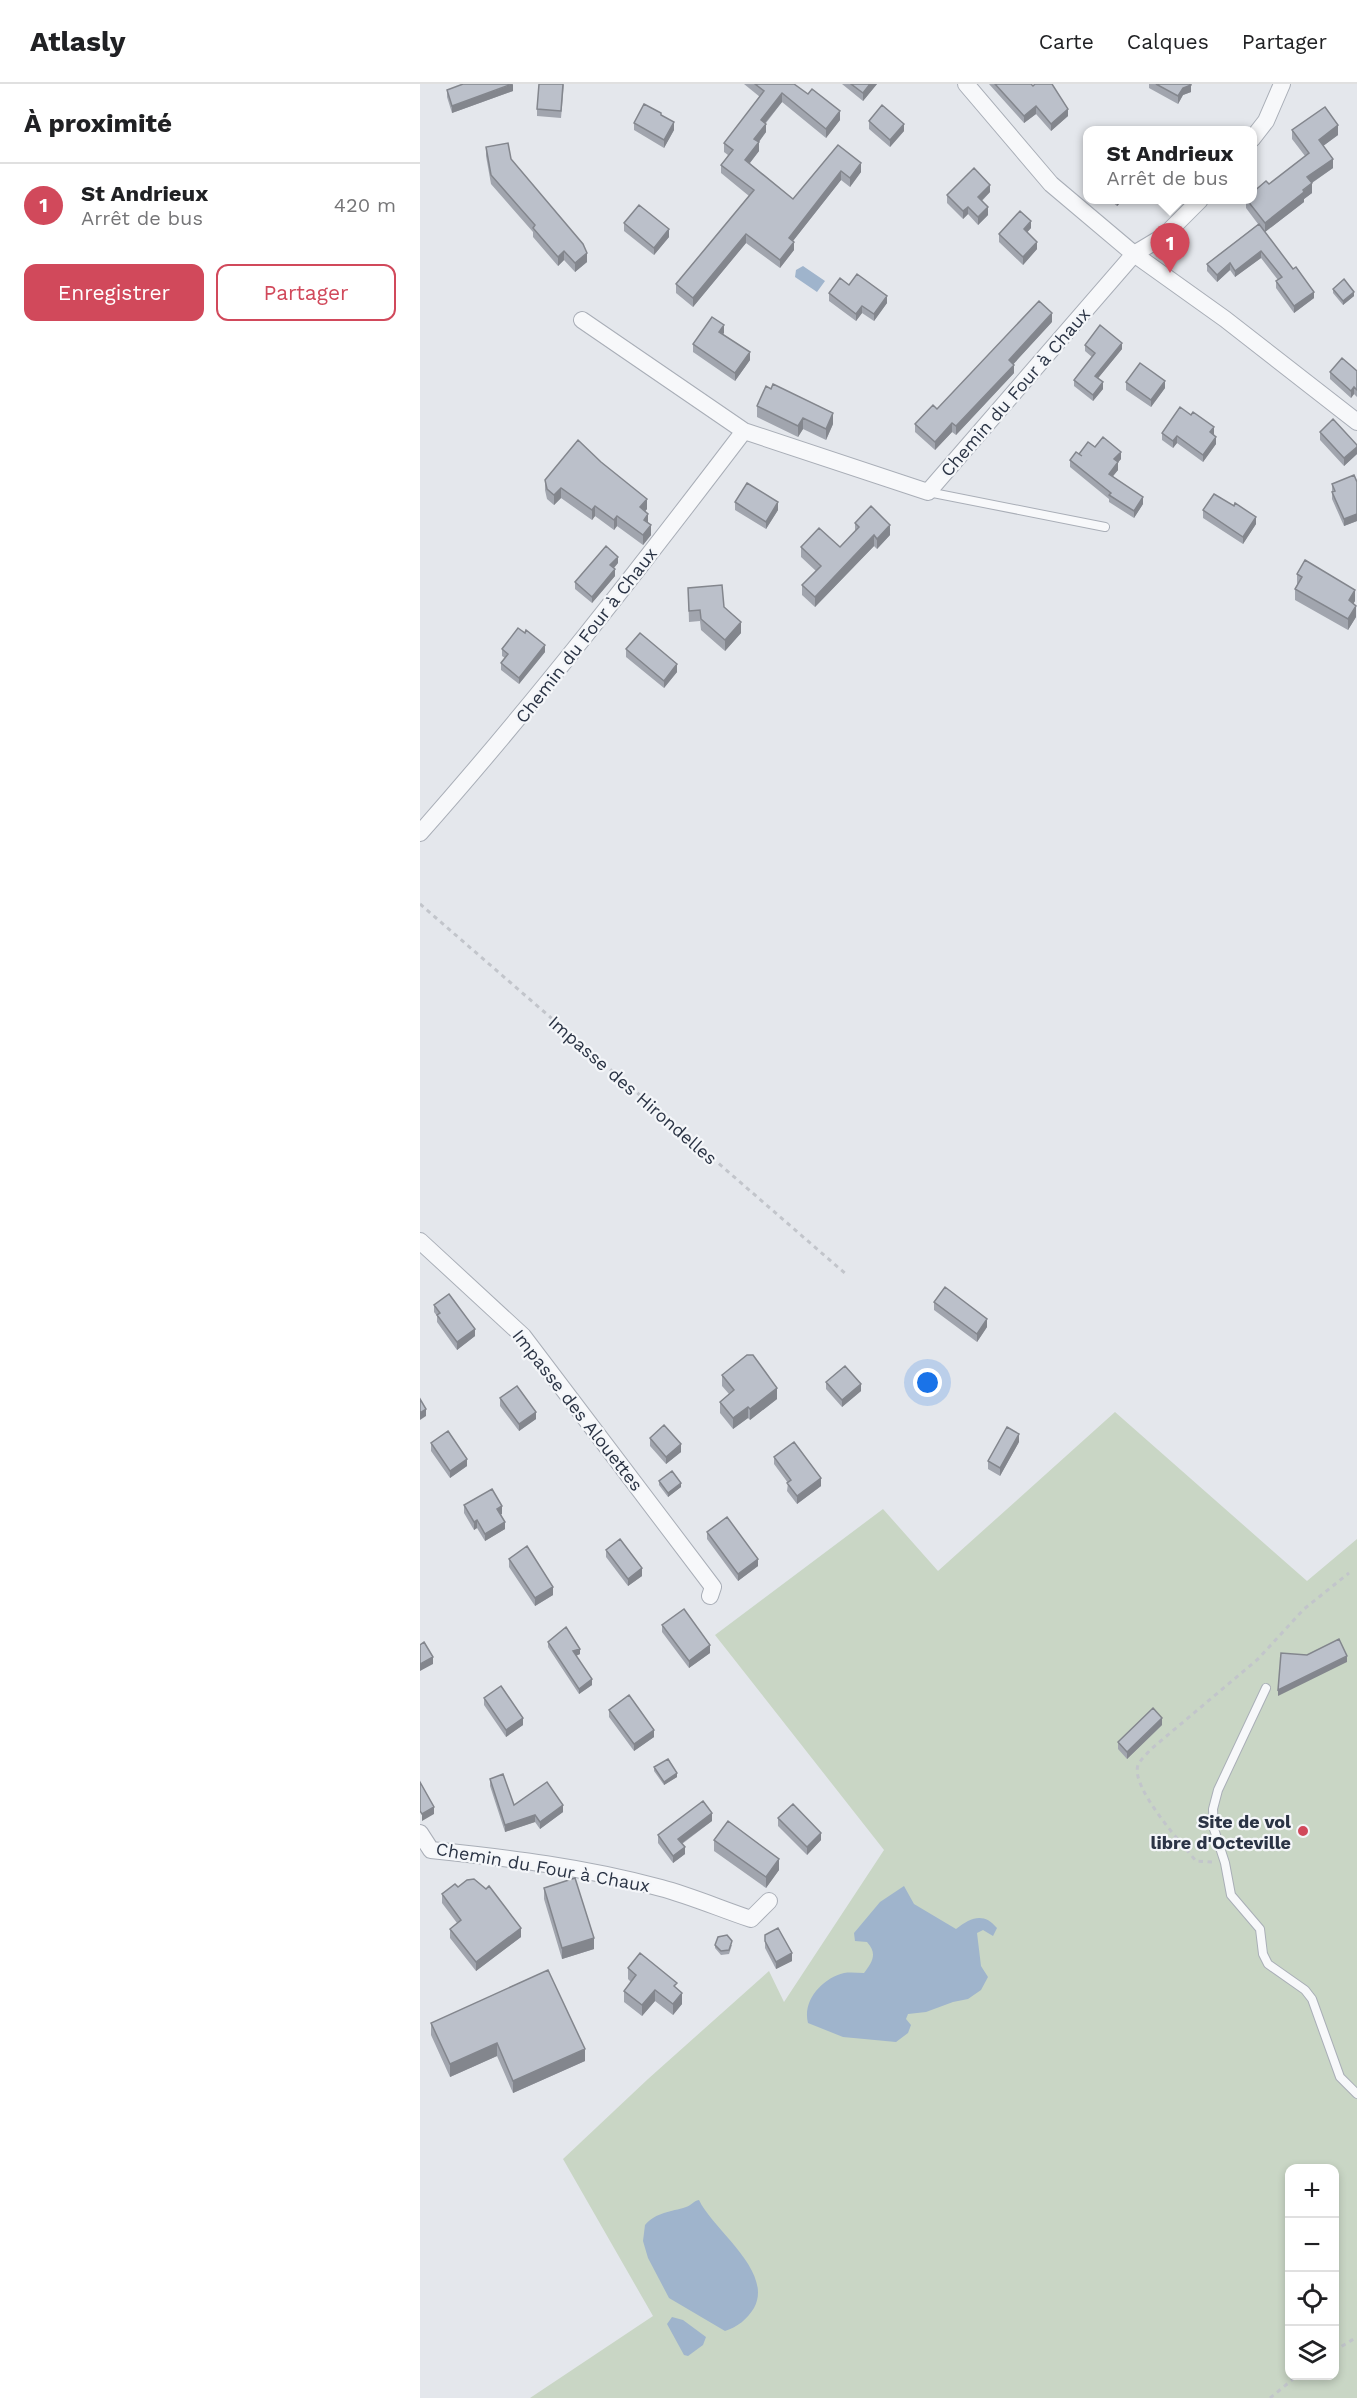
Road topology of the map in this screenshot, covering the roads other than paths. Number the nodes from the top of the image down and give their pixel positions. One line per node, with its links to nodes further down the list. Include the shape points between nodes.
1 (966, 84): 5 (street, via 1051,184)
2 (1282, 84): 3 (street)
3 (1257, 132)
4 (1196, 204): 5 (street, Chemin du Four à Chaux, via 1164,236)
5 (1134, 254): 7 (street); 9 (street, Chemin du Four à Chaux)
6 (582, 320): 8 (street, Chemin du Four à Chaux)
7 (1357, 422)
8 (744, 431): 9 (street, Chemin du Four à Chaux); 11 (street, Chemin du Four à Chaux, via 600,620 500,743)
9 (928, 492): 10 (lane)
10 (1106, 527)
11 (420, 833)
12 (420, 1241): 13 (street, Impasse des Alouettes, via 523,1336 713,1587)
13 (710, 1596)
14 (1266, 1688): 18 (lane, via 1218,1790 1213,1809 1214,1829 1231,1894 1260,1929 1268,1964 1312,1999 1333,2061 1346,2085)
15 (420, 1833): 16 (street, Chemin du Four à Chaux)
16 (425, 1854): 17 (street, Chemin du Four à Chaux, via 509,1858 586,1871 662,1888 751,1919)
17 (769, 1901)
18 (1357, 2094)

